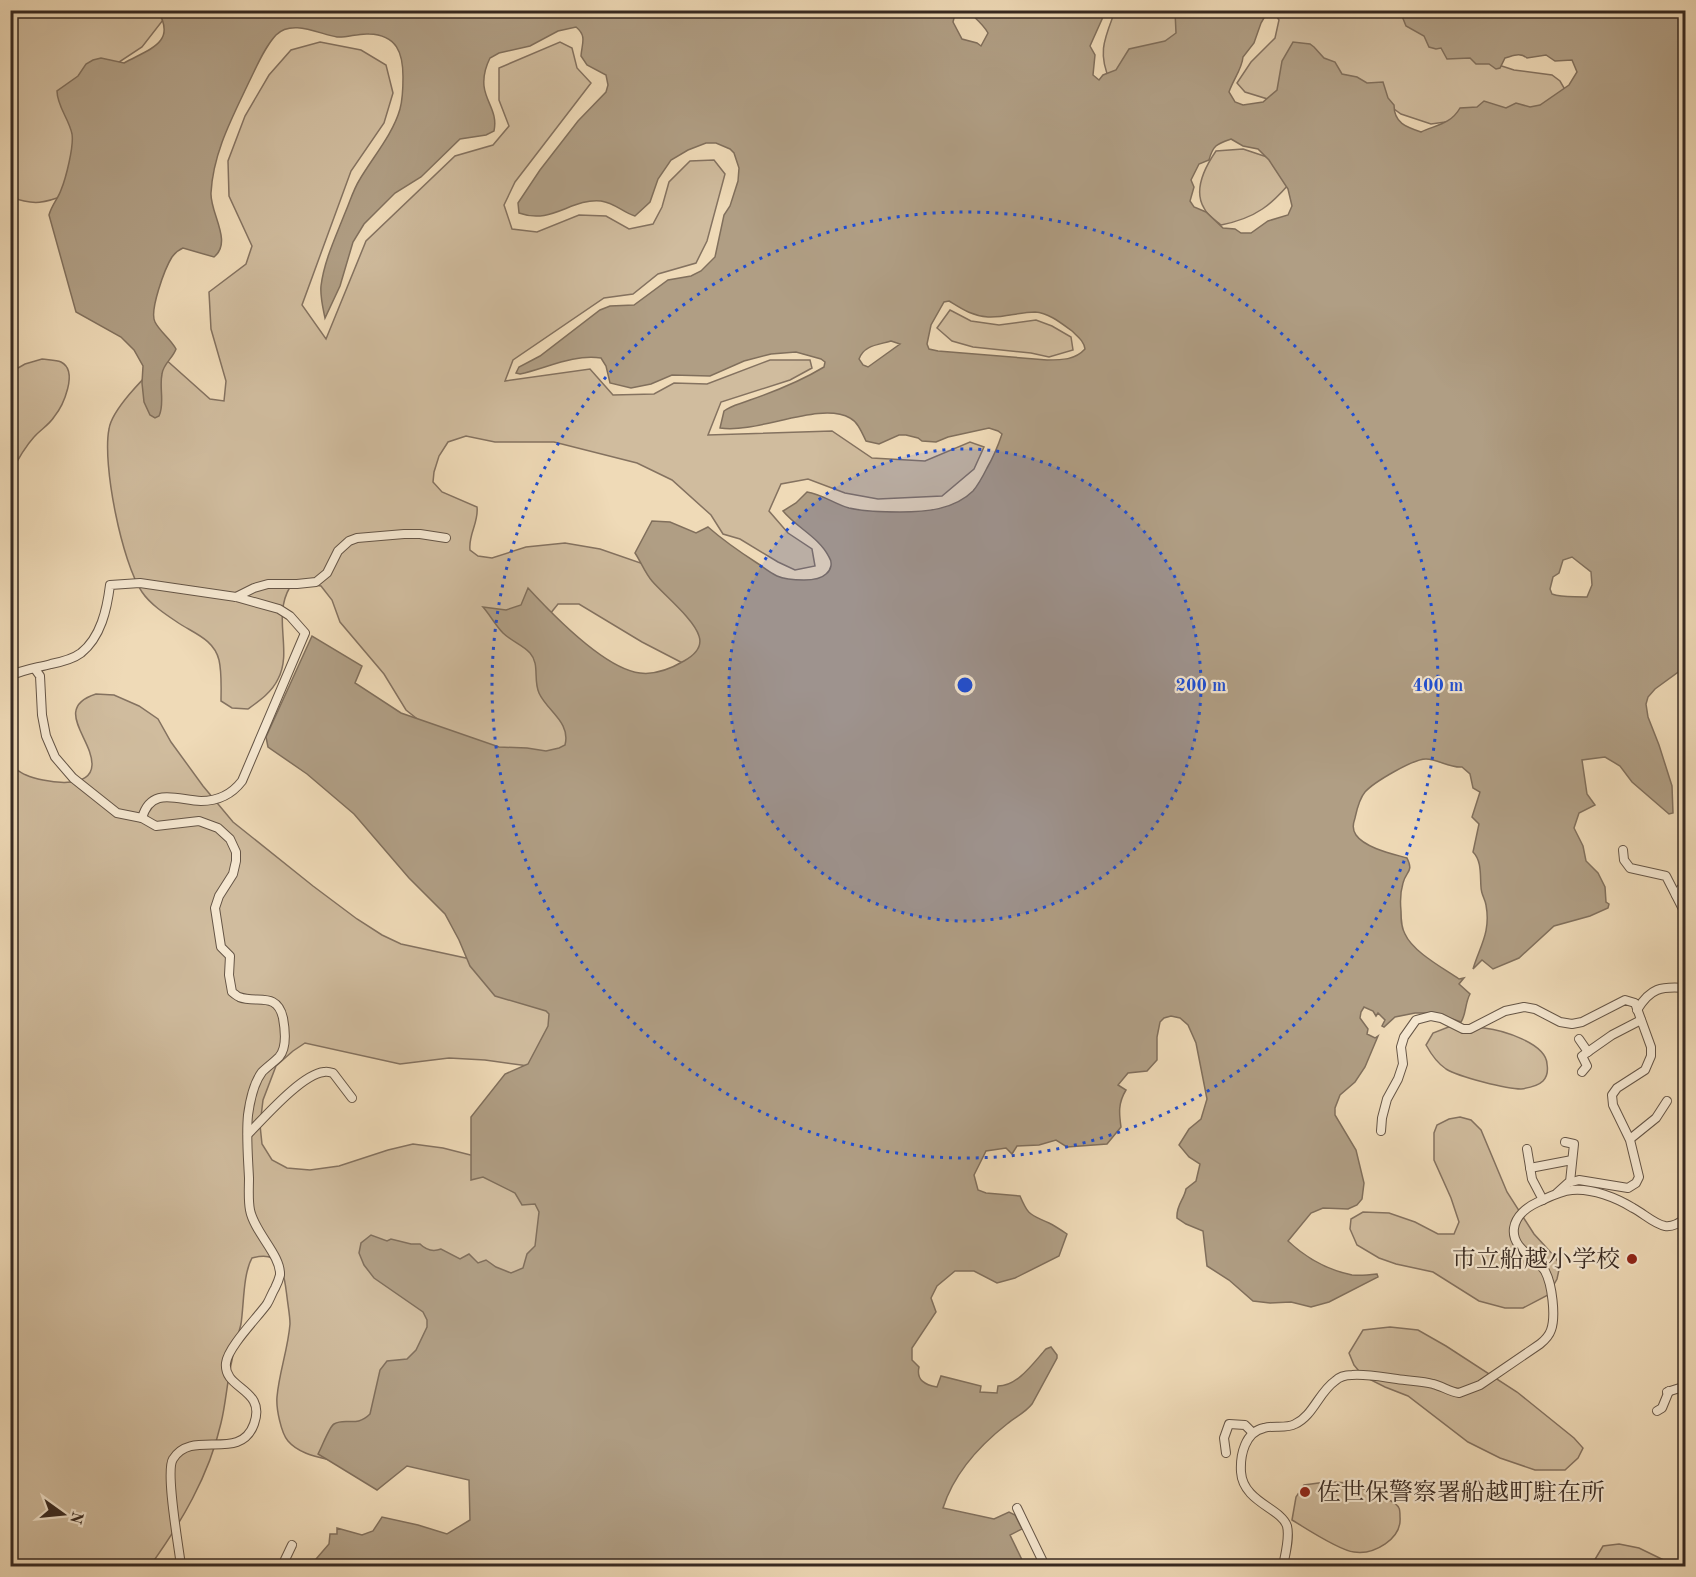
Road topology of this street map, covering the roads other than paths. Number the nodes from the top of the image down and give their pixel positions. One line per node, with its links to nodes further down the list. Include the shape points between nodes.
1 (446, 538): 2 (street, via 404,534 357,538 338,551 327,573 316,582 268,584)
2 (236, 597): 3 (street, via 140,583 110,585 100,629 90,644 63,662); 5 (street, via 279,609 305,633 268,720 237,787 214,800 159,798 145,808)
3 (35, 669): 4 (street, via 27,668); 5 (street, via 40,676 46,736 55,757 73,778 117,813)
4 (10, 676)
5 (142, 818): 19 (street, via 156,826 199,821 218,828 236,852 233,874 215,908 220,947 230,956 232,992 239,997 277,1004 286,1042 282,1055 261,1073 252,1091)
6 (1623, 850): 8 (street, via 1630,868 1666,876)
7 (1686, 882): 8 (street)
8 (1676, 896): 9 (street)
9 (1686, 915)
10 (1686, 988): 11 (street, via 1654,990)
11 (1637, 1010): 12 (street); 18 (street, via 1635,1003 1625,1000 1572,1024 1524,1007 1505,1011 1470,1029 1431,1016 1416,1020 1404,1037 1403,1064 1387,1099)
12 (1641, 1020): 14 (street); 20 (street, via 1651,1056 1645,1070 1612,1095)
13 (1579, 1039): 14 (street)
14 (1588, 1052): 15 (street, via 1582,1056 1587,1066)
15 (1582, 1072)
16 (352, 1098): 19 (street, via 333,1073 324,1072 290,1092)
17 (1667, 1101): 20 (street, via 1656,1118)
18 (1381, 1131)
19 (248, 1134): 35 (street, via 250,1211 278,1263 280,1277 268,1302 227,1358 229,1378 252,1397 256,1408 254,1424 244,1438 221,1445 196,1444 181,1449 171,1461 170,1483)
20 (1630, 1139): 25 (street, via 1639,1178 1636,1183 1628,1188)
21 (1565, 1142): 23 (street, via 1574,1144)
22 (1527, 1149): 24 (street)
23 (1572, 1160): 24 (street); 25 (street)
24 (1530, 1168): 27 (street)
25 (1570, 1182): 26 (street)
26 (1556, 1194): 27 (street); 28 (street, via 1574,1190 1595,1192 1631,1206 1663,1226 1676,1225)
27 (1543, 1200): 31 (street, via 1519,1216 1514,1229 1516,1241 1544,1270 1551,1289 1552,1328 1540,1344 1480,1385 1459,1394 1435,1384 1349,1375 1336,1379 1295,1424)
28 (1686, 1218)
29 (1686, 1386): 30 (street, via 1668,1391)
30 (1657, 1411)
31 (1252, 1432): 32 (street, via 1245,1425 1228,1424 1224,1438); 38 (street, via 1245,1443 1241,1475 1255,1499 1284,1520 1288,1535)
32 (1226, 1453)
33 (1017, 1508): 37 (street)
34 (292, 1545): 36 (street)
35 (181, 1566)
36 (282, 1566)
37 (1045, 1566)
38 (1283, 1566)

